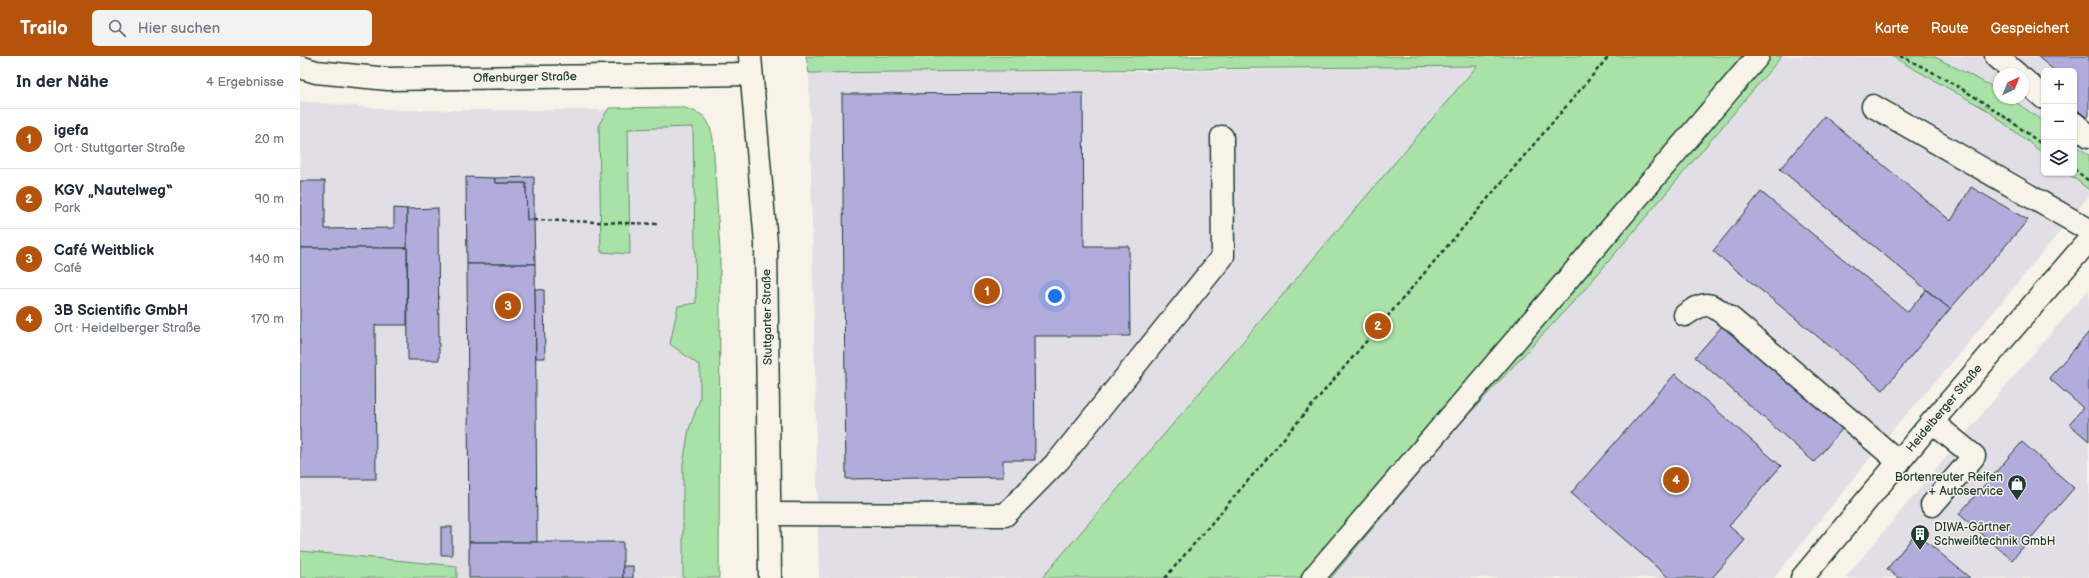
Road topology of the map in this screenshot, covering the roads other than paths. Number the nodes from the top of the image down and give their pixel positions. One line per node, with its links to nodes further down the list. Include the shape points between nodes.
1 (1758, 56): 19 (street)
2 (1996, 56): 5 (street)
3 (750, 65): 4 (street, Offenburger Straße, via 388,79 316,72); 17 (street, Stuttgarter Straße, via 766,242)
4 (300, 67)
5 (2010, 68)
6 (2029, 85): 7 (street)
7 (2041, 95)
8 (1873, 106): 12 (street)
9 (2077, 126): 10 (street)
10 (2089, 136)
11 (1222, 137): 17 (street, via 1223,256 1059,460 1005,515)
12 (2088, 241): 14 (street, Heidelberger Straße)
13 (1684, 315): 15 (street, via 1700,304 1709,304 1733,320)
14 (1932, 422): 15 (street, Heidelberger Straße); 16 (street, via 1974,456)
15 (1899, 462): 20 (street, Heidelberger Straße)
16 (1932, 505)
17 (770, 514): 18 (street, Stuttgarter Straße)
18 (770, 578)
19 (1313, 578)
20 (1802, 578)

